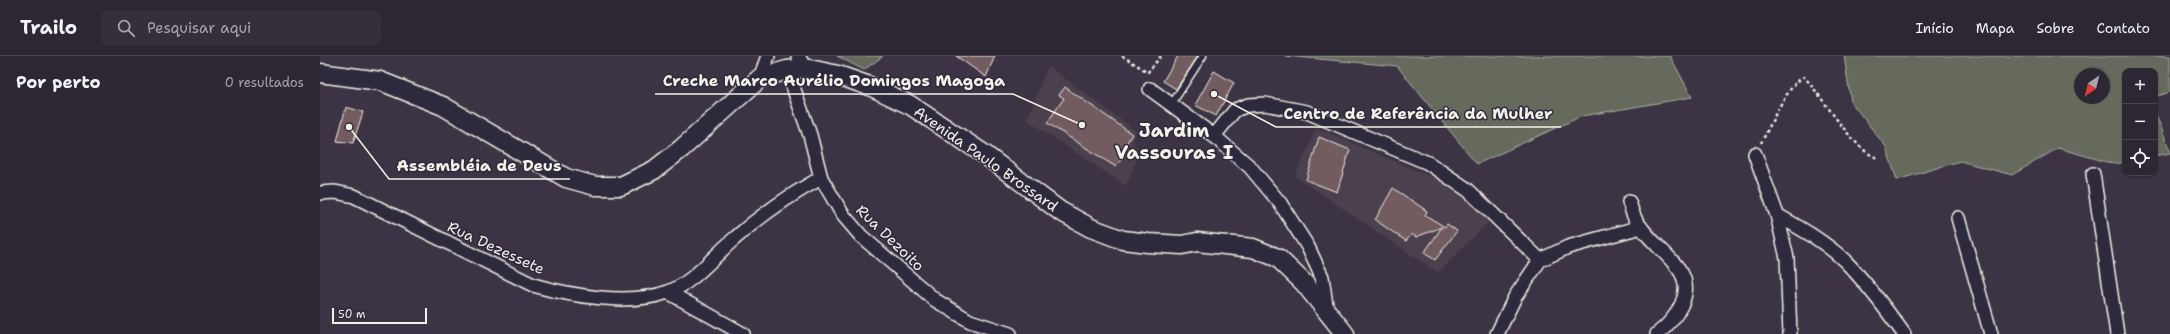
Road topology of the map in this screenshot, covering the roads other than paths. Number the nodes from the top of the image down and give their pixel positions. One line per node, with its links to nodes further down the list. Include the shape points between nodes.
1 (768, 56): 5 (street)
2 (1203, 56): 7 (lane)
3 (796, 65): 5 (main road, Avenida Paulo Brossard); 11 (street, Rua Dezoito); 19 (main road, Avenida Paulo Brossard, via 838,75 872,87 910,106 984,154 1060,212 1091,228 1129,240 1182,245 1197,242 1253,248 1278,258 1304,283)
4 (320, 73): 5 (main road, Avenida Paulo Brossard, via 380,81 443,106 566,178 602,186 621,186 654,170 681,150)
5 (760, 78)
6 (1150, 90): 7 (street)
7 (1171, 105): 8 (street)
8 (1214, 136): 17 (street, via 1235,110 1248,105 1266,104 1307,112 1428,163 1468,190); 19 (street, via 1250,167 1280,204 1308,247 1322,277)
9 (1755, 154): 14 (street)
10 (2093, 174): 28 (street)
11 (821, 178): 18 (street, Rua Dezessete, via 786,198 684,284); 21 (street, Rua Dezoito, via 843,215 861,236 934,300 970,321)
12 (320, 192): 18 (street, Rua Dezessete, via 354,196 533,285 562,294 590,298 639,298)
13 (1629, 202): 16 (street)
14 (1777, 215): 25 (street, via 1787,258); 26 (street, via 1812,235 1843,259)
15 (1958, 218): 27 (street)
16 (1641, 227): 17 (street, via 1568,247); 24 (street, via 1680,270 1684,284 1685,293 1680,309 1670,323)
17 (1540, 260): 23 (street, via 1515,297)
18 (668, 292): 20 (street)
19 (1327, 312): 22 (main road, Avenida Paulo Brossard)
20 (743, 334)
21 (1010, 334)
22 (1345, 334)
23 (1497, 334)
24 (1657, 334)
25 (1790, 334)
26 (1904, 334)
27 (1991, 334)
28 (2117, 334)

